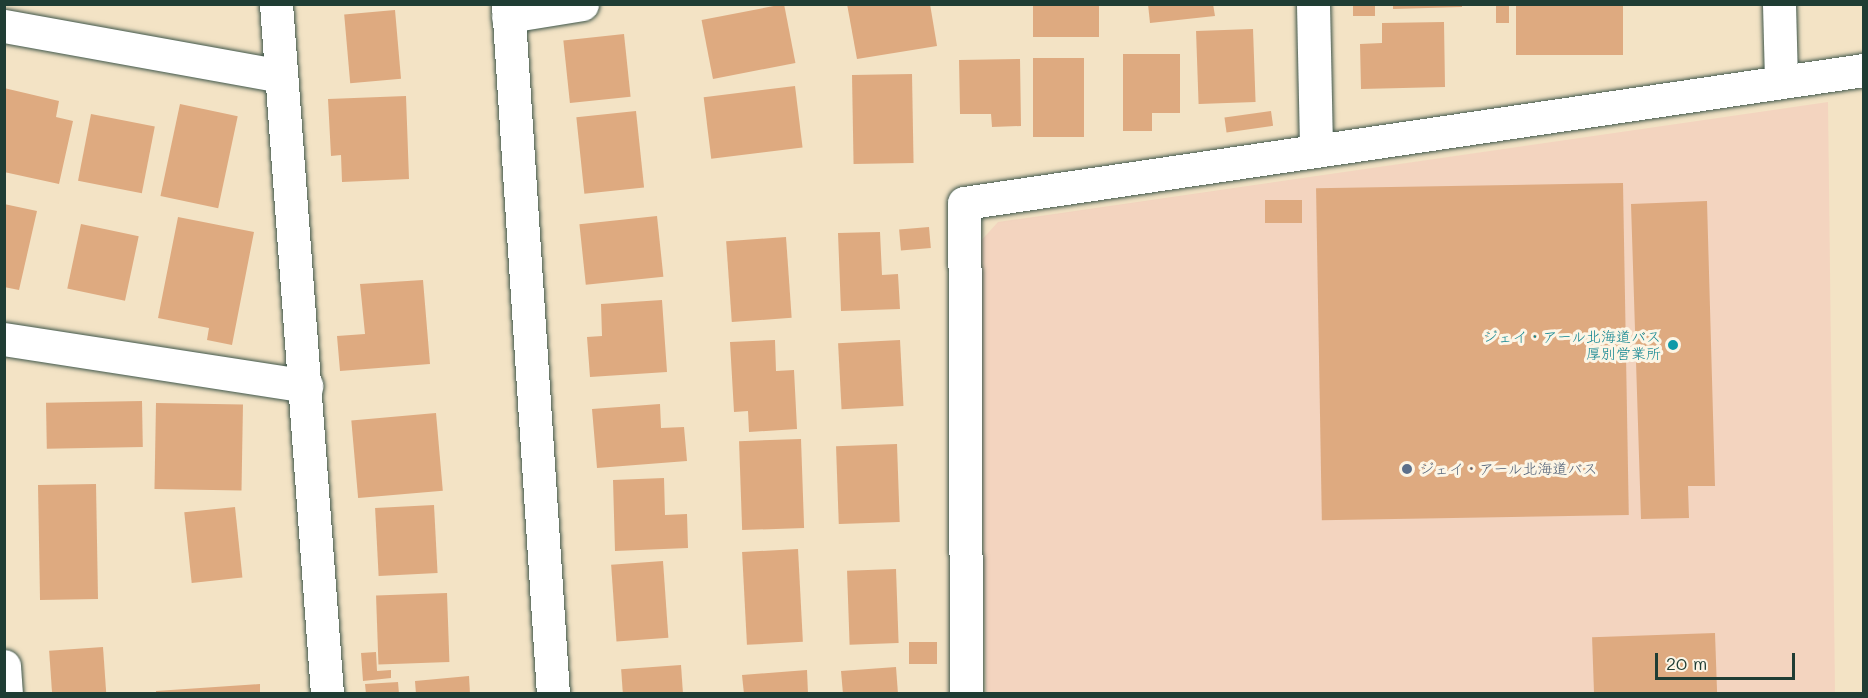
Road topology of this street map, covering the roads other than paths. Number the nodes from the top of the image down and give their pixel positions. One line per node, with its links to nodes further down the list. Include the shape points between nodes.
1 (276, 4): 8 (street)
2 (582, 4): 5 (street)
3 (1313, 4): 10 (street)
4 (1779, 4): 9 (street)
5 (508, 10): 16 (street)
6 (5, 21): 8 (street)
7 (1863, 70): 9 (street)
8 (281, 76): 12 (street)
9 (1781, 82): 10 (street)
10 (1316, 149): 17 (street, via 964,203)
11 (4, 339): 12 (street)
12 (306, 386): 15 (street)
13 (4, 666): 14 (street)
14 (6, 693)
15 (327, 693)
16 (553, 693)
17 (966, 693)

